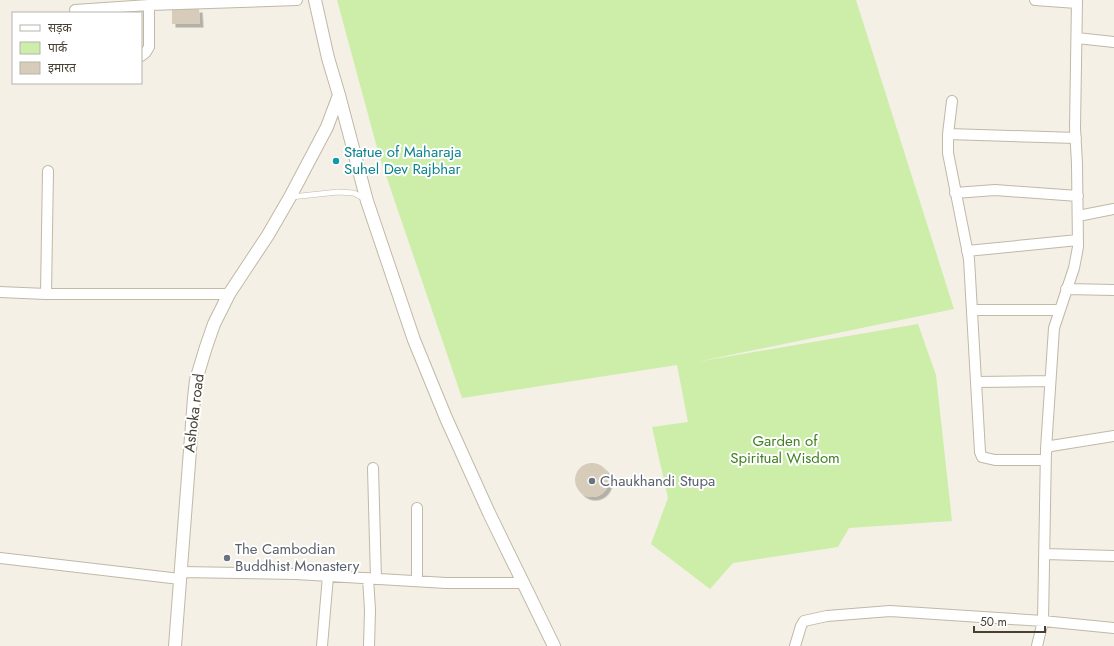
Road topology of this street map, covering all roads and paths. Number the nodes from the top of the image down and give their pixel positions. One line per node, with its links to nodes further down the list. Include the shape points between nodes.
1 (297, 0): 5 (street)
2 (316, 0): 10 (street)
3 (1035, 0): 4 (street)
4 (1077, 1): 7 (street)
5 (149, 5): 6 (street); 9 (street, via 149,46)
6 (75, 10)
7 (1077, 38): 8 (street); 13 (street)
8 (1114, 42)
9 (142, 55)
10 (339, 95): 17 (street, Ashoka road, via 327,127); 18 (street)
11 (952, 101): 12 (street)
12 (948, 134): 13 (street); 15 (street, via 948,153)
13 (1076, 138): 16 (street)
14 (48, 171): 26 (street)
15 (955, 193): 16 (street, via 995,190); 22 (street)
16 (1078, 196): 20 (street)
17 (290, 197): 18 (lane, via 338,192 354,193); 27 (street, Ashoka road)
18 (367, 201): 44 (street, via 414,340 446,418)
19 (1114, 209): 20 (street)
20 (1078, 216): 21 (street)
21 (1078, 240): 22 (street); 23 (street, via 1074,268)
22 (967, 251): 28 (street)
23 (1066, 289): 24 (street); 29 (street)
24 (1114, 290)
25 (0, 292): 26 (street)
26 (46, 294): 27 (street)
27 (229, 294): 40 (street, Ashoka road, via 214,324 196,380)
28 (973, 310): 29 (street); 31 (street)
29 (1059, 310): 30 (street, via 1054,328)
30 (1050, 381): 31 (street); 33 (street)
31 (976, 382): 34 (street, via 982,457 995,460)
32 (1114, 436): 33 (street, via 1051,446)
33 (1046, 450): 34 (street)
34 (1045, 460): 37 (street)
35 (373, 468): 42 (street)
36 (417, 508): 43 (street)
37 (1045, 554): 38 (street); 45 (street)
38 (1114, 556)
39 (0, 558): 40 (street)
40 (181, 575): 41 (street); 47 (street, Ashoka road)
41 (328, 576): 42 (street); 48 (street)
42 (372, 578): 43 (street); 49 (street)
43 (417, 581): 44 (street)
44 (523, 583): 50 (street)
45 (1043, 621): 46 (street); 51 (street, via 890,611 827,616 804,621); 52 (street)
46 (1114, 628)
47 (176, 646)
48 (322, 646)
49 (369, 646)
50 (554, 646)
51 (795, 646)
52 (1037, 646)

